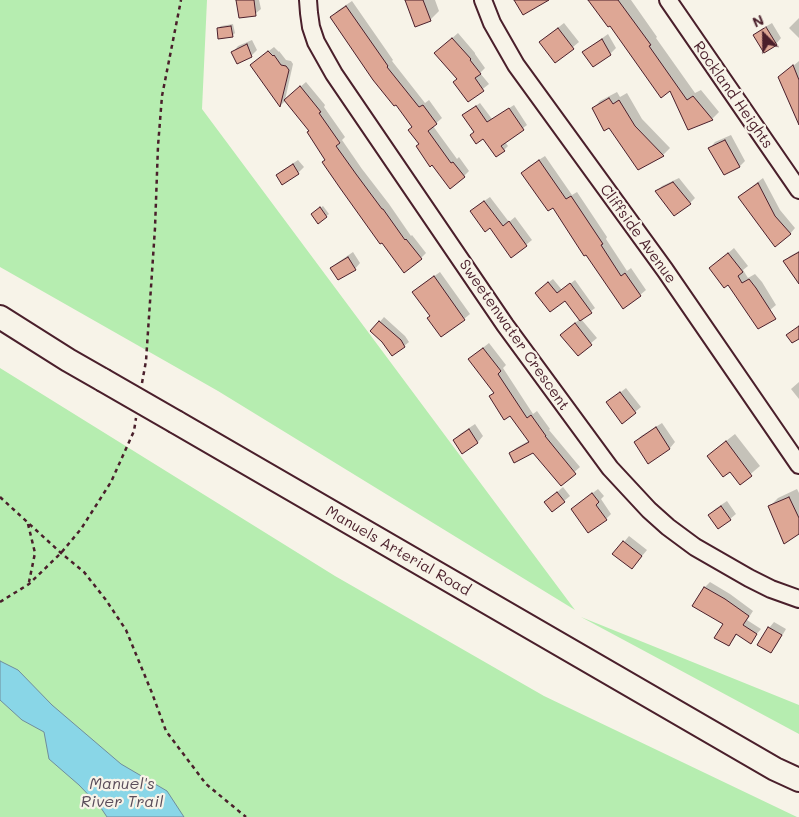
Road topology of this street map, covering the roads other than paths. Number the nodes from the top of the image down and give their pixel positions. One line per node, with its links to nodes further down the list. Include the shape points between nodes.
1 (308, 0): 7 (street, Sweetenwater Crescent, via 314,35 334,74 505,325 610,468 649,510 695,547 748,578)
2 (482, 0): 6 (street, Cliffside Avenue, via 516,65)
3 (668, 0): 4 (street, Rockland Heights)
4 (799, 190)
5 (0, 317): 8 (main road, Manuels Arterial Road, bridge, via 68,360)
6 (799, 465)
7 (799, 599)
8 (799, 780)

